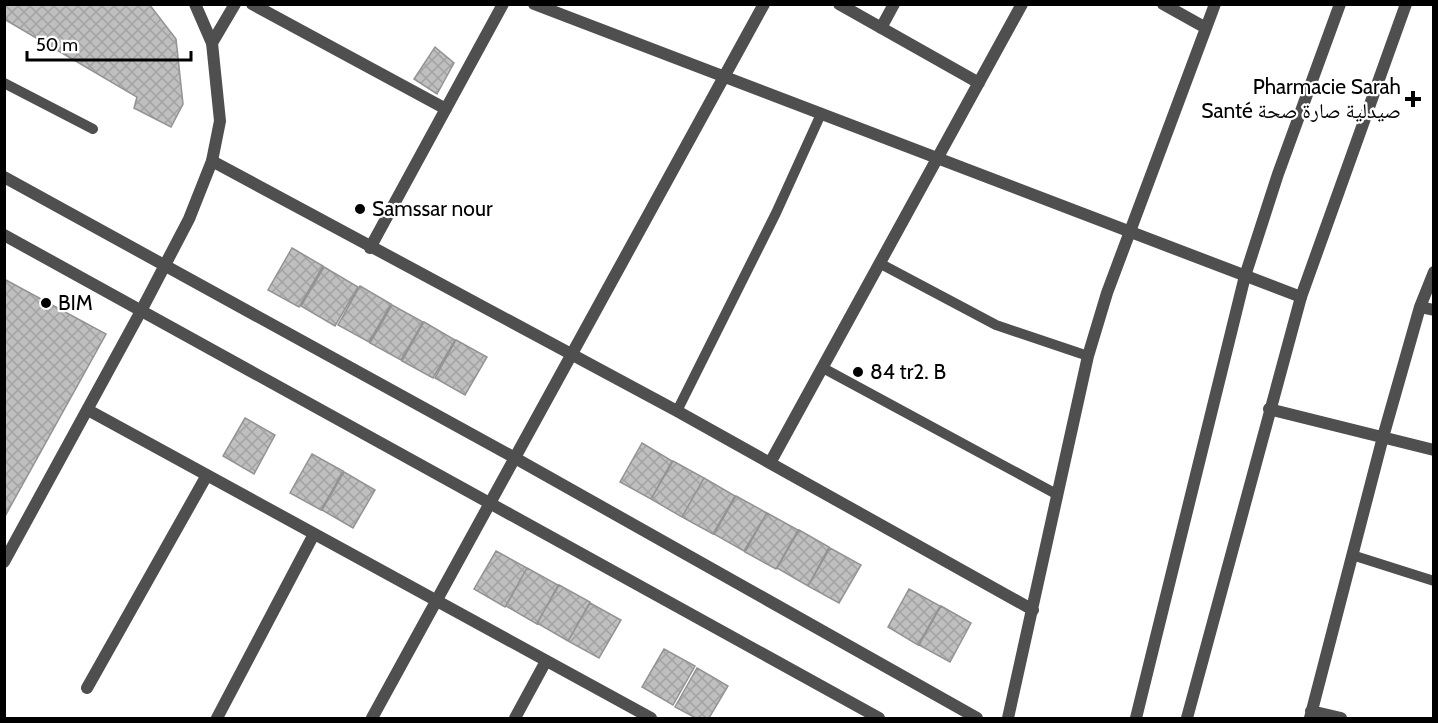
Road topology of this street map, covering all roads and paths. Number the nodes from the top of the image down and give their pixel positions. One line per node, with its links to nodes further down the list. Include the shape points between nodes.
1 (195, 4): 16 (street)
2 (235, 4): 16 (street)
3 (252, 4): 20 (street)
4 (503, 4): 20 (street)
5 (534, 4): 17 (street)
6 (764, 4): 17 (street)
7 (839, 4): 14 (street)
8 (894, 4): 14 (street)
9 (1022, 4): 19 (street)
10 (1163, 4): 15 (street)
11 (1215, 4): 15 (street)
12 (1340, 4): 32 (street)
13 (1406, 4): 33 (street)
14 (881, 28): 19 (street)
15 (1206, 28): 26 (street)
16 (213, 43): 24 (street, via 220,121)
17 (724, 77): 21 (street); 37 (street)
18 (4, 83): 22 (lane)
19 (979, 83): 23 (street)
20 (446, 109): 28 (street)
21 (821, 114): 23 (street); 42 (lane, via 777,213)
22 (93, 129)
23 (937, 159): 26 (street); 29 (street)
24 (212, 161): 28 (street); 30 (street)
25 (4, 177): 30 (street)
26 (1131, 232): 32 (street); 38 (street)
27 (4, 235): 36 (street)
28 (370, 248): 37 (street)
29 (881, 264): 38 (lane, via 996,325); 39 (street)
30 (165, 266): 36 (street); 45 (street)
31 (1434, 272): 34 (street)
32 (1245, 276): 33 (street); 66 (street)
33 (1301, 297): 40 (street)
34 (1420, 307): 35 (street); 43 (street)
35 (1434, 310)
36 (141, 311): 41 (street); 49 (street)
37 (572, 356): 42 (street); 45 (street)
38 (1088, 356): 48 (street)
39 (823, 368): 46 (street); 48 (lane)
40 (1269, 409): 43 (street); 67 (street)
41 (88, 410): 47 (street); 52 (street)
42 (677, 411): 46 (street)
43 (1383, 437): 44 (street); 51 (street)
44 (1434, 450)
45 (515, 458): 49 (street); 64 (street)
46 (770, 464): 55 (street)
47 (207, 476): 50 (street); 57 (street)
48 (1058, 495): 55 (street)
49 (490, 502): 54 (street); 63 (street)
50 (314, 534): 54 (street); 59 (street)
51 (1352, 555): 53 (lane); 58 (street)
52 (4, 562)
53 (1434, 581)
54 (436, 601): 56 (street); 60 (street)
55 (1033, 610): 65 (street)
56 (546, 661): 61 (street); 62 (street)
57 (87, 688)
58 (1311, 715): 68 (street)
59 (217, 718)
60 (372, 718)
61 (515, 718)
62 (651, 718)
63 (879, 718)
64 (977, 718)
65 (1008, 718)
66 (1136, 718)
67 (1187, 718)
68 (1341, 718)

